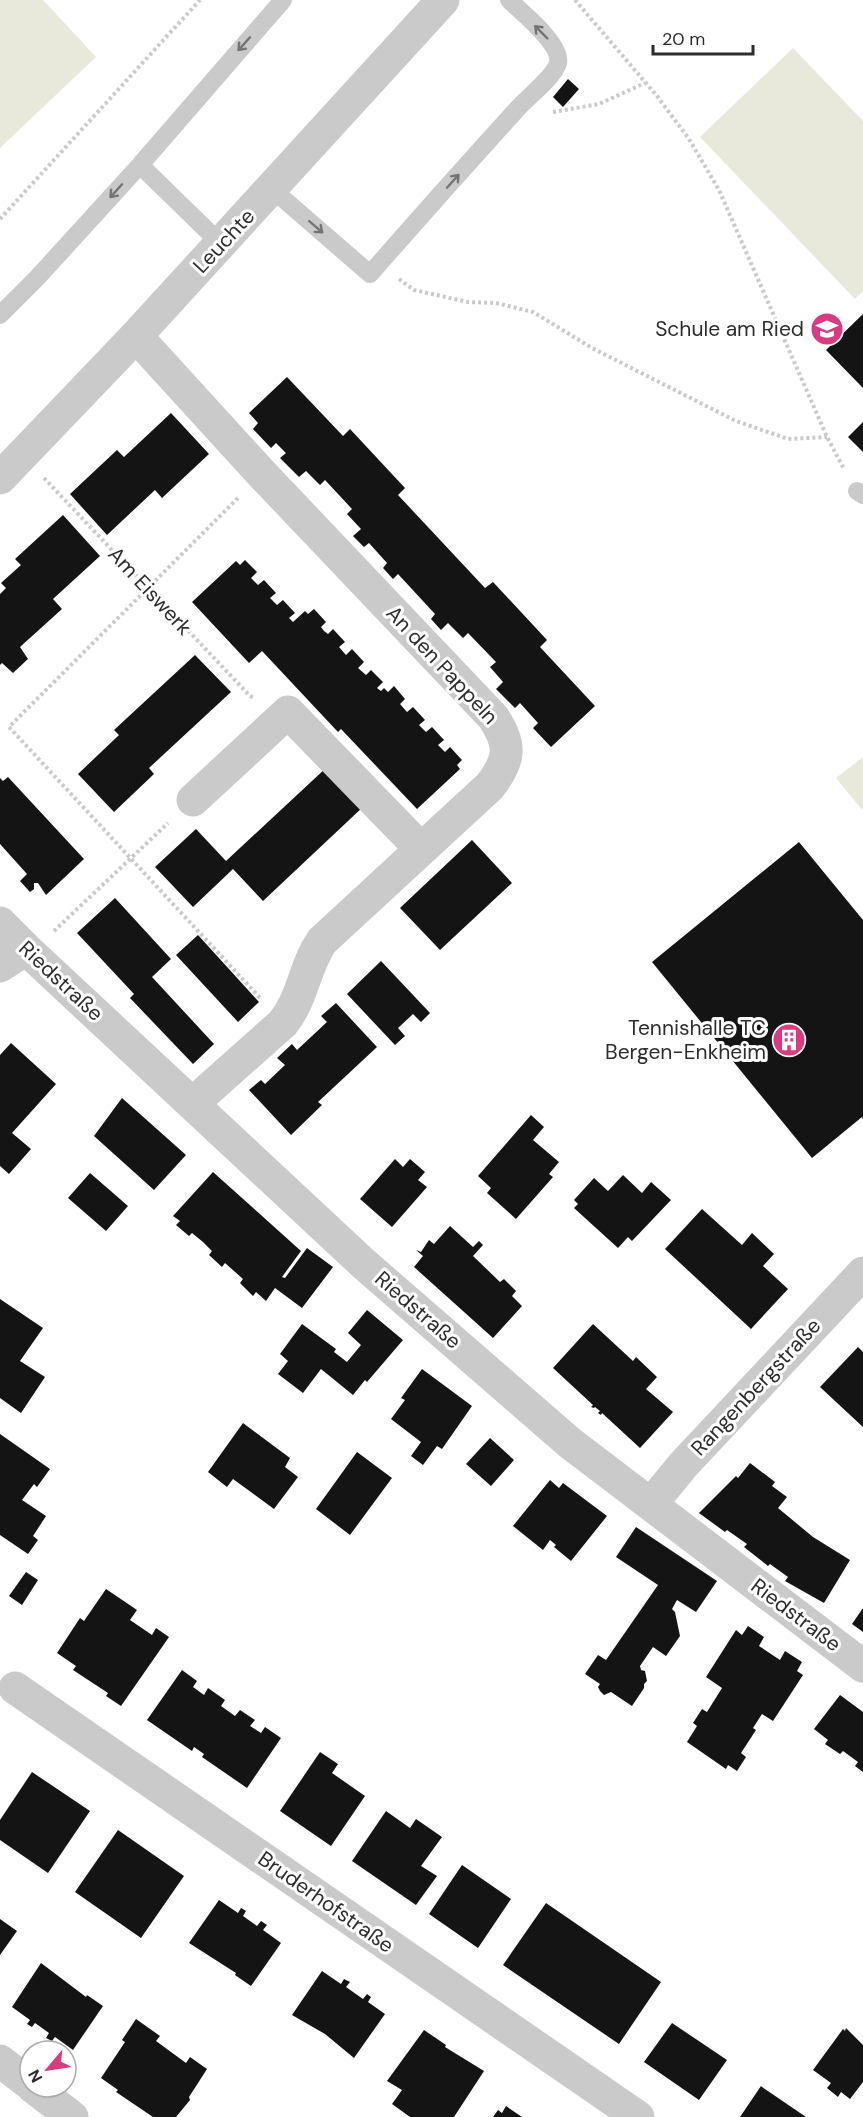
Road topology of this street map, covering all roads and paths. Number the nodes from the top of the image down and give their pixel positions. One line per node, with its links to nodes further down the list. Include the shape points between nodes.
1 (200, 0): 10 (path)
2 (283, 0): 8 (lane, one-way to 8)
3 (443, 0): 9 (street, Leuchte)
4 (509, 0): 7 (lane, one-way to 4, via 551,74 558,63 557,52)
5 (575, 0): 6 (path)
6 (645, 82): 7 (path, via 599,104 577,109 554,112); 15 (path, via 690,139 719,190)
7 (520, 106): 12 (lane, one-way to 7)
8 (140, 165): 11 (lane); 13 (lane, one-way to 13)
9 (272, 189): 11 (street, Leuchte); 12 (lane, one-way to 12, via 370,274)
10 (0, 219)
11 (221, 244): 14 (street, Leuchte)
12 (378, 264): 15 (path, via 414,290 533,312 592,348 736,421 788,439)
13 (0, 315)
14 (136, 336): 16 (street, Leuchte); 17 (street, An den Pappeln)
15 (827, 437): 18 (path)
16 (8, 465): 19 (path, Am Eiswerk)
17 (262, 474): 19 (path); 22 (street, An den Pappeln, via 502,730 507,758 502,770 490,786)
18 (860, 493)
19 (148, 588): 20 (path, Am Eiswerk, via 250,696); 23 (path, via 9,727)
20 (288, 712): 21 (street); 22 (street)
21 (193, 800): 23 (path)
22 (420, 849): 26 (street, An den Pappeln, via 322,941 312,957 293,1010)
23 (131, 858): 25 (path, via 53,931); 26 (path)
24 (0, 923): 25 (street, Riedstraße)
25 (13, 958): 27 (street, Riedstraße)
26 (283, 1023): 27 (street, An den Pappeln)
27 (192, 1104): 29 (street, Riedstraße, via 364,1264 570,1443)
28 (863, 1273): 29 (street, Rangenbergstraße)
29 (651, 1504): 30 (street, Riedstraße)
30 (863, 1666)
31 (15, 1688): 36 (street, Bruderhofstraße)
32 (0, 2061): 33 (street)
33 (18, 2075)
34 (49, 2099): 35 (street)
35 (72, 2117)
36 (638, 2117)

